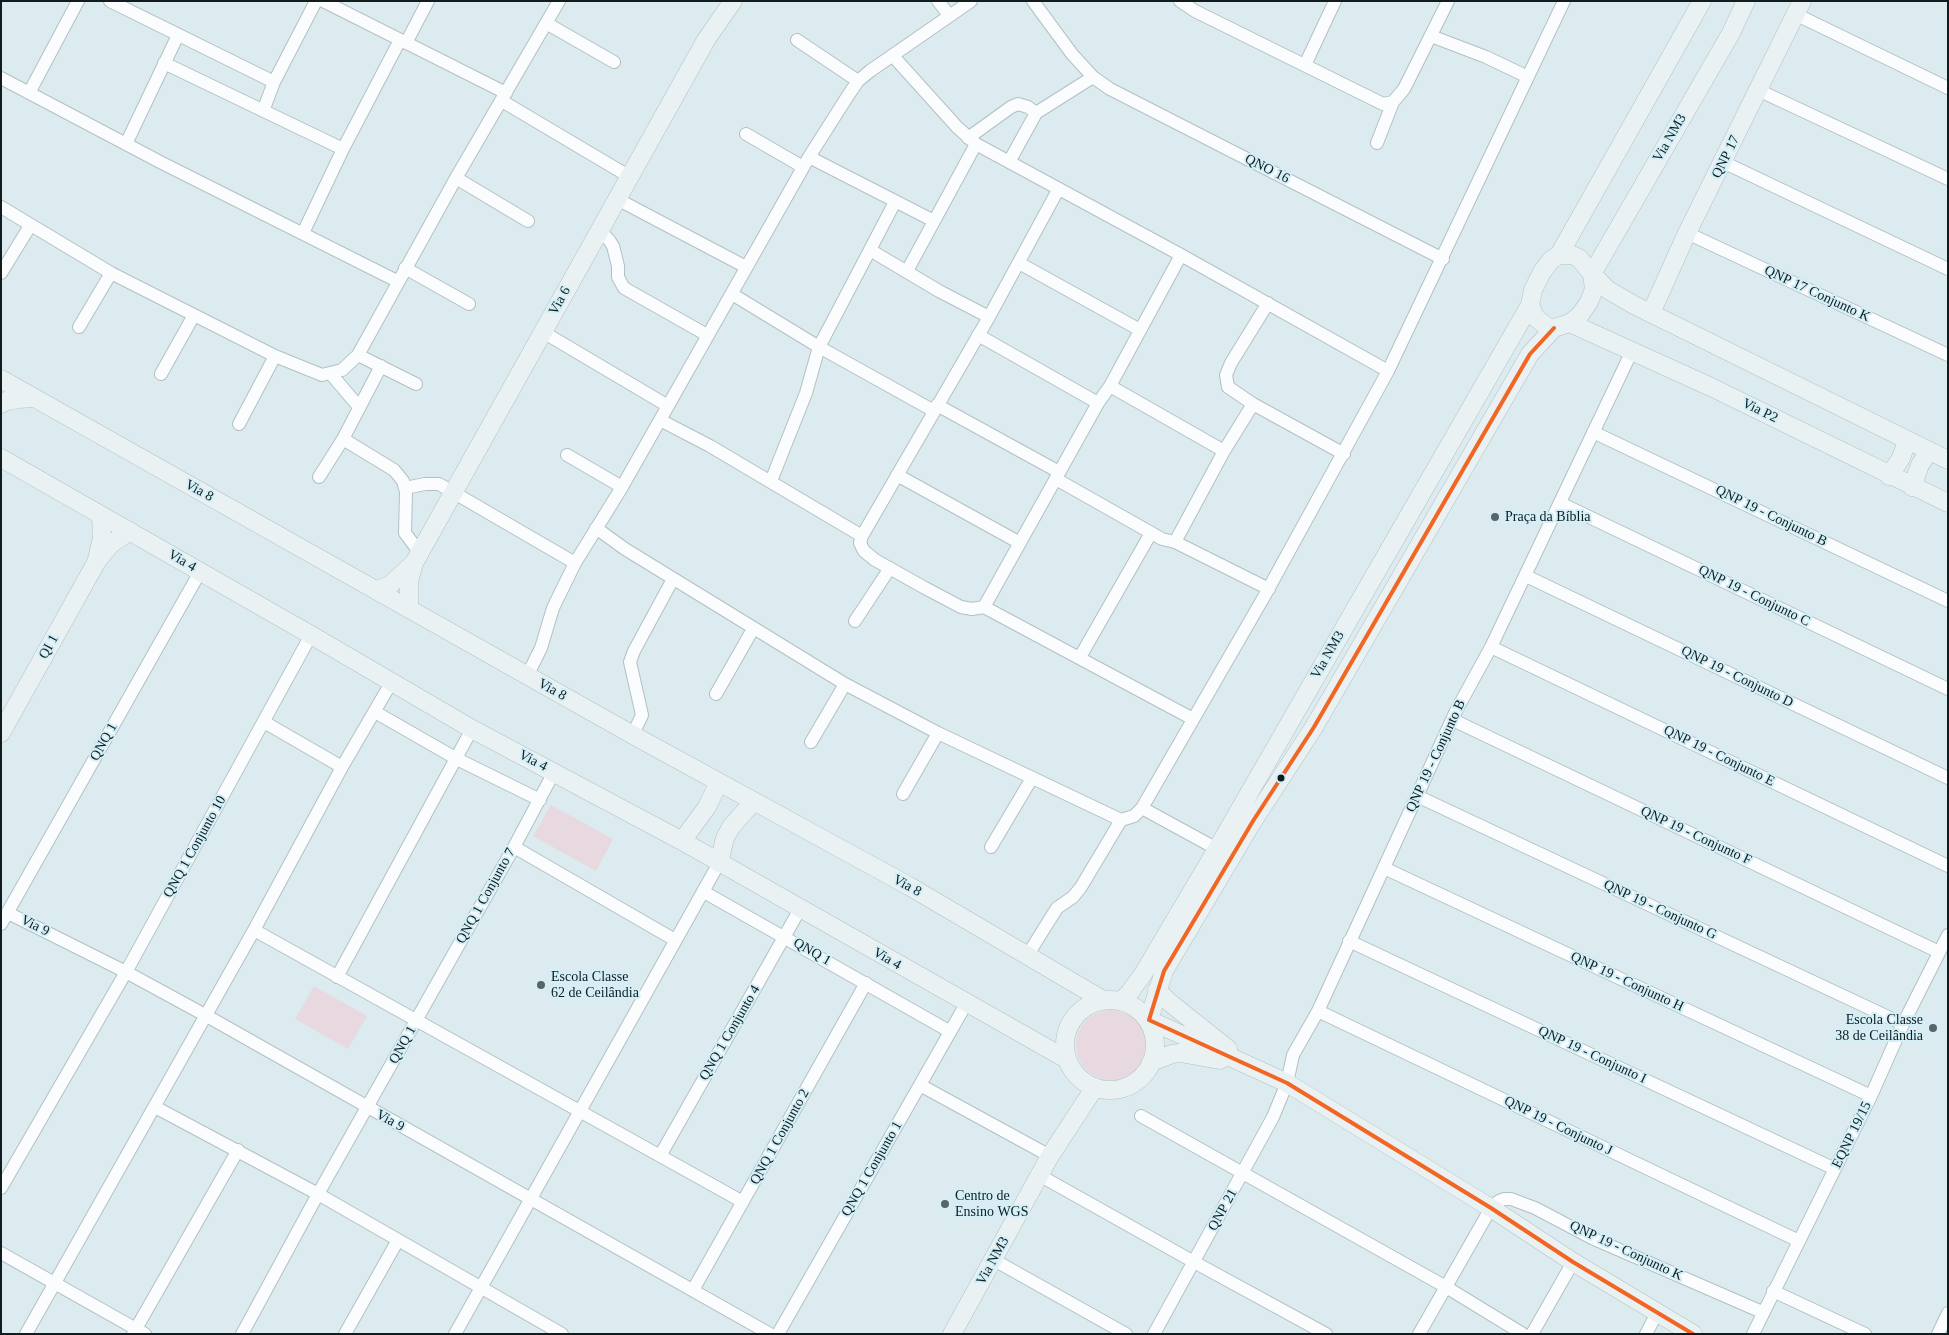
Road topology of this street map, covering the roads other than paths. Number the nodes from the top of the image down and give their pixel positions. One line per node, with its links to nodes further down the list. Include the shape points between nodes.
1 (78, 1): 37 (street)
2 (110, 1): 22 (street)
3 (316, 1): 34 (street)
4 (323, 1): 25 (street)
5 (428, 1): 25 (street)
6 (559, 1): 20 (street)
7 (733, 1): 50 (main road, Via 6, via 706,40)
8 (938, 1): 19 (street)
9 (971, 1): 19 (street)
10 (1033, 1): 30 (street, QNO 16)
11 (1335, 1): 29 (street)
12 (1448, 1): 23 (street)
13 (1564, 1): 31 (street)
14 (1702, 1): 65 (main road)
15 (1740, 1): 21 (main road)
16 (1746, 1): 21 (main road, Via NM3)
17 (1182, 2): 29 (street)
18 (1798, 8): 35 (street); 36 (main road, QNP 17)
19 (949, 15): 26 (street)
20 (546, 23): 27 (street); 38 (street)
21 (1731, 33): 74 (main road, Via NM3)
22 (178, 35): 28 (street); 34 (street)
23 (1431, 36): 31 (street); 39 (street, via 1404,89)
24 (797, 40): 33 (street)
25 (403, 42): 38 (street); 46 (street)
26 (893, 56): 33 (street); 43 (street)
27 (614, 62)
28 (164, 63): 40 (street); 45 (street)
29 (1305, 65): 39 (street, via 1383,104)
30 (1092, 77): 41 (street); 66 (street, QNO 16, via 1132,101)
31 (1528, 77): 66 (street)
32 (1, 78): 37 (street)
33 (858, 81): 47 (street)
34 (274, 82): 40 (street)
35 (1948, 88)
36 (1758, 90): 49 (main road, QNP 17); 52 (street)
37 (29, 92): 45 (street)
38 (504, 97): 50 (street); 51 (street)
39 (1393, 102): 44 (street)
40 (263, 111): 46 (street)
41 (1036, 113): 43 (street, via 1018,104 1010,107); 48 (street)
42 (746, 134): 47 (street)
43 (972, 141): 48 (street); 58 (street)
44 (1377, 143)
45 (126, 144): 61 (street)
46 (343, 150): 61 (street)
47 (806, 162): 55 (street); 68 (street)
48 (1009, 162): 53 (street)
49 (1723, 162): 62 (main road, QNP 17); 70 (street)
50 (630, 177): 54 (main road, Via 6)
51 (456, 178): 57 (street); 69 (street)
52 (1948, 179)
53 (1058, 190): 64 (street); 67 (street)
54 (617, 199): 60 (main road, Via 6); 68 (street)
55 (895, 202): 58 (street); 63 (street)
56 (1, 208): 59 (street)
57 (528, 221)
58 (934, 221): 71 (street)
59 (30, 226): 72 (street); 73 (street)
60 (600, 231): 86 (main road, Via 6); 87 (street, via 613,246 618,277 624,288)
61 (303, 233): 75 (street)
62 (1687, 233): 80 (main road, QNP 17); 93 (street, QNP 17 Conjunto K)
63 (870, 250): 71 (street); 89 (street)
64 (1181, 254): 77 (street); 85 (street)
65 (1559, 255): 74 (main road, via 1580,258); 79 (main road, via 1542,272)
66 (1443, 258): 95 (street)
67 (1019, 262): 82 (street); 85 (street)
68 (746, 267): 76 (street)
69 (404, 268): 75 (street); 78 (street)
70 (1948, 269)
71 (907, 271): 82 (street)
72 (1, 273)
73 (111, 273): 81 (street); 84 (street)
74 (1592, 274): 80 (main road, via 1608,290); 83 (main road, via 1594,289 1589,302 1580,314)
75 (397, 281): 91 (street)
76 (732, 294): 87 (street); 89 (street)
77 (1268, 303): 95 (street); 104 (street, via 1226,375 1228,388)
78 (469, 304)
79 (1530, 305): 83 (main road, via 1542,324); 183 (main road, Via NM3)
80 (1651, 313): 112 (main road)
81 (194, 315): 92 (street); 96 (street)
82 (989, 317): 88 (street)
83 (1562, 325): 90 (main road, Via P2); 200 (main road, Via NM3, via 1530,354 1314,727 1253,821 1164,971)
84 (79, 327)
85 (1140, 330): 100 (street)
86 (543, 332): 105 (street); 127 (main road, Via 6)
87 (708, 335): 105 (street)
88 (978, 336): 102 (street); 107 (street)
89 (819, 347): 107 (street); 123 (street, via 806,393)
90 (1632, 351): 110 (street, QNP 19 - Conjunto B); 121 (main road, Via P2)
91 (358, 355): 94 (street); 97 (street, via 342,370)
92 (275, 356): 97 (street, via 308,371); 109 (street)
93 (1948, 356)
94 (381, 366): 99 (street); 106 (street)
95 (1388, 371): 115 (street)
96 (161, 374)
97 (331, 374): 106 (street)
98 (1, 379): 101 (main road, Via 8)
99 (416, 384)
100 (1110, 386): 102 (street); 113 (street)
101 (34, 398): 103 (main road); 145 (main road, Via 8)
102 (1098, 403): 120 (street)
103 (1, 404)
104 (1253, 404): 113 (street); 115 (street)
105 (668, 406): 108 (street)
106 (359, 408): 111 (street)
107 (935, 408): 119 (street); 120 (street)
108 (660, 420): 123 (street); 124 (street)
109 (239, 424)
110 (1594, 432): 128 (street, QNP 19 - Conjunto B); 146 (street, QNP 19 - Conjunto B)
111 (343, 439): 122 (street); 126 (street, via 394,470)
112 (1907, 441): 114 (main road); 121 (main road)
113 (1224, 451): 135 (street)
114 (1929, 451): 118 (main road); 125 (main road)
115 (1344, 454): 144 (street)
116 (567, 456): 124 (street)
117 (1, 458): 130 (main road, Via 4)
118 (1948, 460)
119 (898, 475): 134 (street); 136 (street)
120 (1057, 475): 133 (street); 136 (street)
121 (1889, 476): 125 (main road, Via P2)
122 (319, 477)
123 (771, 481): 134 (street)
124 (622, 487): 131 (street)
125 (1912, 487): 129 (main road, Via P2)
126 (405, 488): 127 (street, via 439,484); 137 (street, via 405,533)
127 (454, 491): 137 (main road, Via 6); 139 (street)
128 (1560, 503): 142 (street, QNP 19 - Conjunto B); 157 (street, QNP 19 - Conjunto C)
129 (1948, 503)
130 (101, 515): 132 (main road, Via 4); 138 (main road, QI 1, via 102,538)
131 (596, 528): 139 (street); 143 (street)
132 (130, 531): 138 (main road, QI 1, via 111,544); 141 (main road, Via 4)
133 (1151, 533): 135 (street); 153 (street)
134 (862, 536): 140 (street, via 860,543 864,551)
135 (1175, 542): 144 (street)
136 (1020, 543): 147 (street)
137 (417, 558): 145 (main road, via 390,585); 148 (main road, Via 6, via 409,582)
138 (97, 561): 164 (main road, QI 1)
139 (575, 563): 154 (street, via 553,608 541,648)
140 (890, 568): 147 (street, via 960,607); 149 (street)
141 (200, 572): 151 (main road, Via 4); 189 (street, QNQ 1)
142 (1526, 576): 152 (street, QNP 19 - Conjunto B); 172 (street, QNP 19 - Conjunto D)
143 (673, 579): 150 (street); 166 (street, via 630,662 642,715)
144 (1269, 589): 160 (street)
145 (377, 590): 148 (main road, Via 8)
146 (1948, 601)
147 (984, 607): 153 (street)
148 (410, 608): 154 (main road, Via 8)
149 (855, 621)
150 (753, 629): 156 (street); 158 (street)
151 (311, 634): 155 (main road, Via 4); 162 (street)
152 (1491, 647): 161 (street, QNP 19 - Conjunto B); 185 (street, QNP 19 - Conjunto E)
153 (1080, 657): 160 (street)
154 (527, 676): 166 (main road, Via 8)
155 (391, 683): 159 (street); 163 (main road, Via 4)
156 (845, 684): 165 (street); 167 (street)
157 (1948, 689)
158 (716, 694)
159 (375, 712): 168 (street); 169 (street)
160 (1193, 719): 178 (street)
161 (1453, 720): 175 (street, QNP 19 - Conjunto B); 195 (street, QNP 19 - Conjunto F)
162 (264, 722): 169 (street); 197 (street, QNQ 1 Conjunto 10)
163 (472, 729): 168 (street); 170 (main road, Via 4)
164 (1, 733)
165 (938, 733): 171 (street); 174 (street)
166 (633, 734): 173 (main road, Via 8)
167 (811, 742)
168 (457, 758): 176 (street); 198 (street)
169 (342, 767): 190 (street)
170 (554, 772): 176 (street, QNQ 1 Conjunto 7); 180 (main road, Via 4)
171 (1032, 778): 179 (street); 182 (street)
172 (1948, 778)
173 (719, 782): 177 (main road, Via 8); 180 (main road, via 708,807)
174 (903, 794)
175 (1417, 796): 186 (street, QNP 19 - Conjunto B); 207 (street, QNP 19 - Conjunto G)
176 (540, 800): 181 (street, QNQ 1 Conjunto 7)
177 (753, 802): 184 (main road, via 725,838); 196 (main road, Via 8, via 909,886)
178 (1142, 808): 179 (street, via 1134,816); 183 (street)
179 (1121, 820): 196 (street, via 1081,887 1057,908)
180 (682, 841): 184 (main road, Via 4)
181 (514, 847): 193 (street); 205 (street, QNQ 1 Conjunto 7)
182 (992, 847)
183 (1217, 849): 201 (main road, Via NM3, via 1143,974 1130,992)
184 (719, 863): 187 (street); 188 (main road, Via 4)
185 (1948, 866)
186 (1384, 868): 194 (street, QNP 19 - Conjunto B); 215 (street, QNP 19 - Conjunto H)
187 (704, 892): 192 (street, QNQ 1); 193 (street)
188 (800, 909): 192 (street, QNQ 1 Conjunto 4); 202 (main road, Via 4)
189 (4, 918): 197 (street, Via 9)
190 (254, 930): 198 (street, QNQ 1); 204 (street)
191 (1948, 935): 195 (street, EQNP 19/15)
192 (785, 936): 199 (street, QNQ 1); 221 (street, QNQ 1 Conjunto 4)
193 (676, 940): 218 (street)
194 (1350, 941): 203 (street, QNP 19 - Conjunto B); 223 (street, QNP 19 - Conjunto I)
195 (1940, 952): 207 (street, EQNP 19/15)
196 (1027, 956): 201 (main road, Via 8)
197 (126, 972): 204 (street, Via 9); 226 (street, QNQ 1 Conjunto 10)
198 (337, 977): 205 (street, QNQ 1)
199 (866, 983): 208 (street, QNQ 1); 229 (street, QNQ 1 Conjunto 2)
200 (1157, 990): 206 (main road, Via NM3); 211 (main road)
201 (1112, 1001): 206 (main road, via 1132,1005); 209 (main road, via 1085,1008 1072,1022 1066,1034)
202 (966, 1004): 208 (street, QNQ 1 Conjunto 1); 209 (main road, Via 4)
203 (1318, 1011): 213 (street, QNP 19 - Conjunto B, via 1294,1055); 232 (street, QNP 19 - Conjunto J)
204 (205, 1015): 216 (street); 217 (street, Via 9)
205 (417, 1020): 217 (street, QNQ 1); 218 (street)
206 (1148, 1020): 210 (main road, via 1155,1040); 211 (main road)
207 (1903, 1024): 215 (street, EQNP 19/15)
208 (949, 1031): 214 (street, QNQ 1 Conjunto 1)
209 (1068, 1060): 212 (main road)
210 (1151, 1062): 211 (main road, via 1180,1053); 212 (main road, via 1146,1073 1123,1088 1108,1090)
211 (1250, 1066): 213 (main road)
212 (1088, 1083): 222 (main road, Via NM3, via 1063,1137)
213 (1287, 1083): 224 (street, QNP 21); 230 (main road)
214 (920, 1085): 222 (street); 252 (street, QNQ 1 Conjunto 1)
215 (1871, 1096): 223 (street, EQNP 19/15)
216 (155, 1106): 220 (street); 237 (street)
217 (368, 1108): 227 (street, QNQ 1); 228 (street, Via 9)
218 (579, 1111): 221 (street); 228 (street)
219 (1141, 1116): 224 (street)
220 (238, 1150): 227 (street); 245 (street)
221 (660, 1156): 229 (street)
222 (1050, 1156): 225 (main road, Via NM3)
223 (1835, 1169): 232 (street, EQNP 19/15)
224 (1243, 1174): 235 (street, QNP 21); 239 (street)
225 (1039, 1175): 234 (main road, Via NM3); 235 (street)
226 (1, 1188)
227 (318, 1194): 231 (street); 247 (street, QNQ 1)
228 (530, 1199): 238 (street); 240 (street, Via 9)
229 (743, 1202): 240 (street, QNQ 1 Conjunto 2)
230 (1491, 1208): 236 (main road); 239 (street); 242 (street, QNP 19 - Conjunto K, via 1504,1199 1535,1208 1592,1238)
231 (398, 1240): 238 (street); 248 (street)
232 (1799, 1240): 241 (street, EQNP 19/15)
233 (1, 1253): 237 (street)
234 (994, 1260): 253 (main road, Via NM3); 254 (street)
235 (1194, 1262): 255 (street, QNP 21); 256 (street)
236 (1573, 1262): 243 (main road); 259 (street)
237 (55, 1282): 245 (street); 246 (street)
238 (481, 1288): 249 (street); 250 (street)
239 (1446, 1288): 257 (street); 258 (street)
240 (693, 1290): 251 (street, Via 9)
241 (1773, 1291): 242 (street, EQNP 19/15); 263 (street)
242 (1762, 1312): 262 (street, EQNP 19/15)
243 (1657, 1313): 260 (street); 261 (main road)
244 (1948, 1313): 264 (street)
245 (138, 1332)
246 (26, 1334)
247 (242, 1334)
248 (345, 1334)
249 (455, 1334)
250 (562, 1334)
251 (770, 1334)
252 (778, 1334)
253 (952, 1334)
254 (1126, 1334)
255 (1154, 1334)
256 (1326, 1334)
257 (1418, 1334)
258 (1523, 1334)
259 (1532, 1334)
260 (1646, 1334)
261 (1693, 1334)
262 (1753, 1334)
263 (1865, 1334)
264 (1938, 1334)

